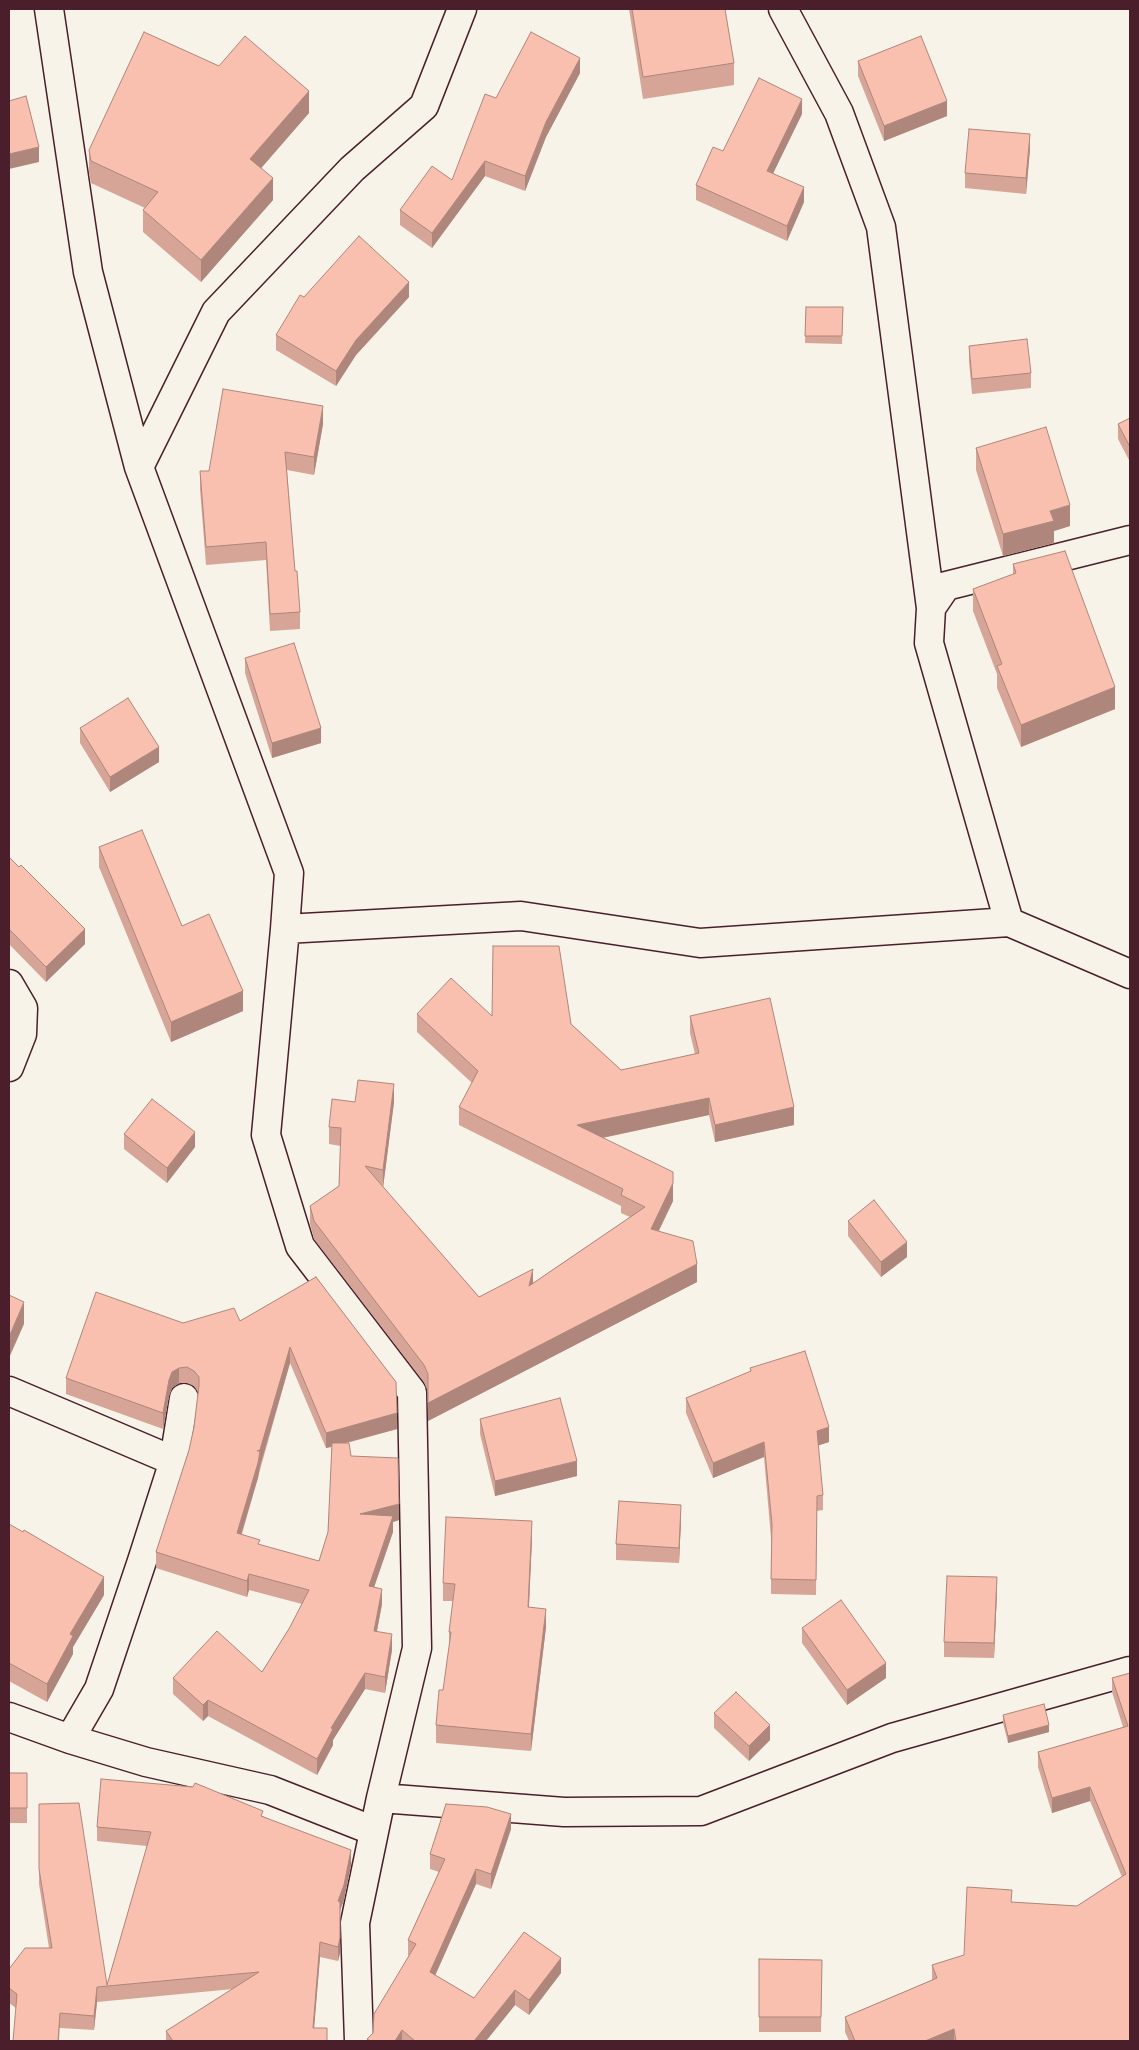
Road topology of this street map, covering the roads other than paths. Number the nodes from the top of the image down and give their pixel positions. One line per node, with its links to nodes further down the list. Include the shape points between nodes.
1 (49, 9): 4 (street, via 88,272)
2 (462, 9): 4 (street, via 424,106 352,169 216,312)
3 (782, 9): 6 (street, via 839,113 881,227)
4 (139, 467): 8 (street, via 289,873)
5 (1130, 540): 6 (street, via 946,586)
6 (931, 608): 7 (street, via 929,642)
7 (1008, 922): 8 (street, via 700,944 521,916); 9 (street)
8 (286, 929): 18 (street, via 266,1135 300,1246 412,1392 417,1648)
9 (1130, 974)
10 (9, 984): 11 (street, via 23,1008 22,1034)
11 (9, 1068)
12 (9, 1391): 14 (street)
13 (184, 1398): 14 (street)
14 (174, 1461): 17 (street, via 99,1688)
15 (1130, 1671): 18 (street, via 892,1738 701,1811 564,1812)
16 (9, 1717): 17 (street)
17 (70, 1739): 19 (street, via 146,1762 270,1790)
18 (381, 1798): 19 (street)
19 (374, 1831): 20 (street, via 355,1923)
20 (359, 2041)

